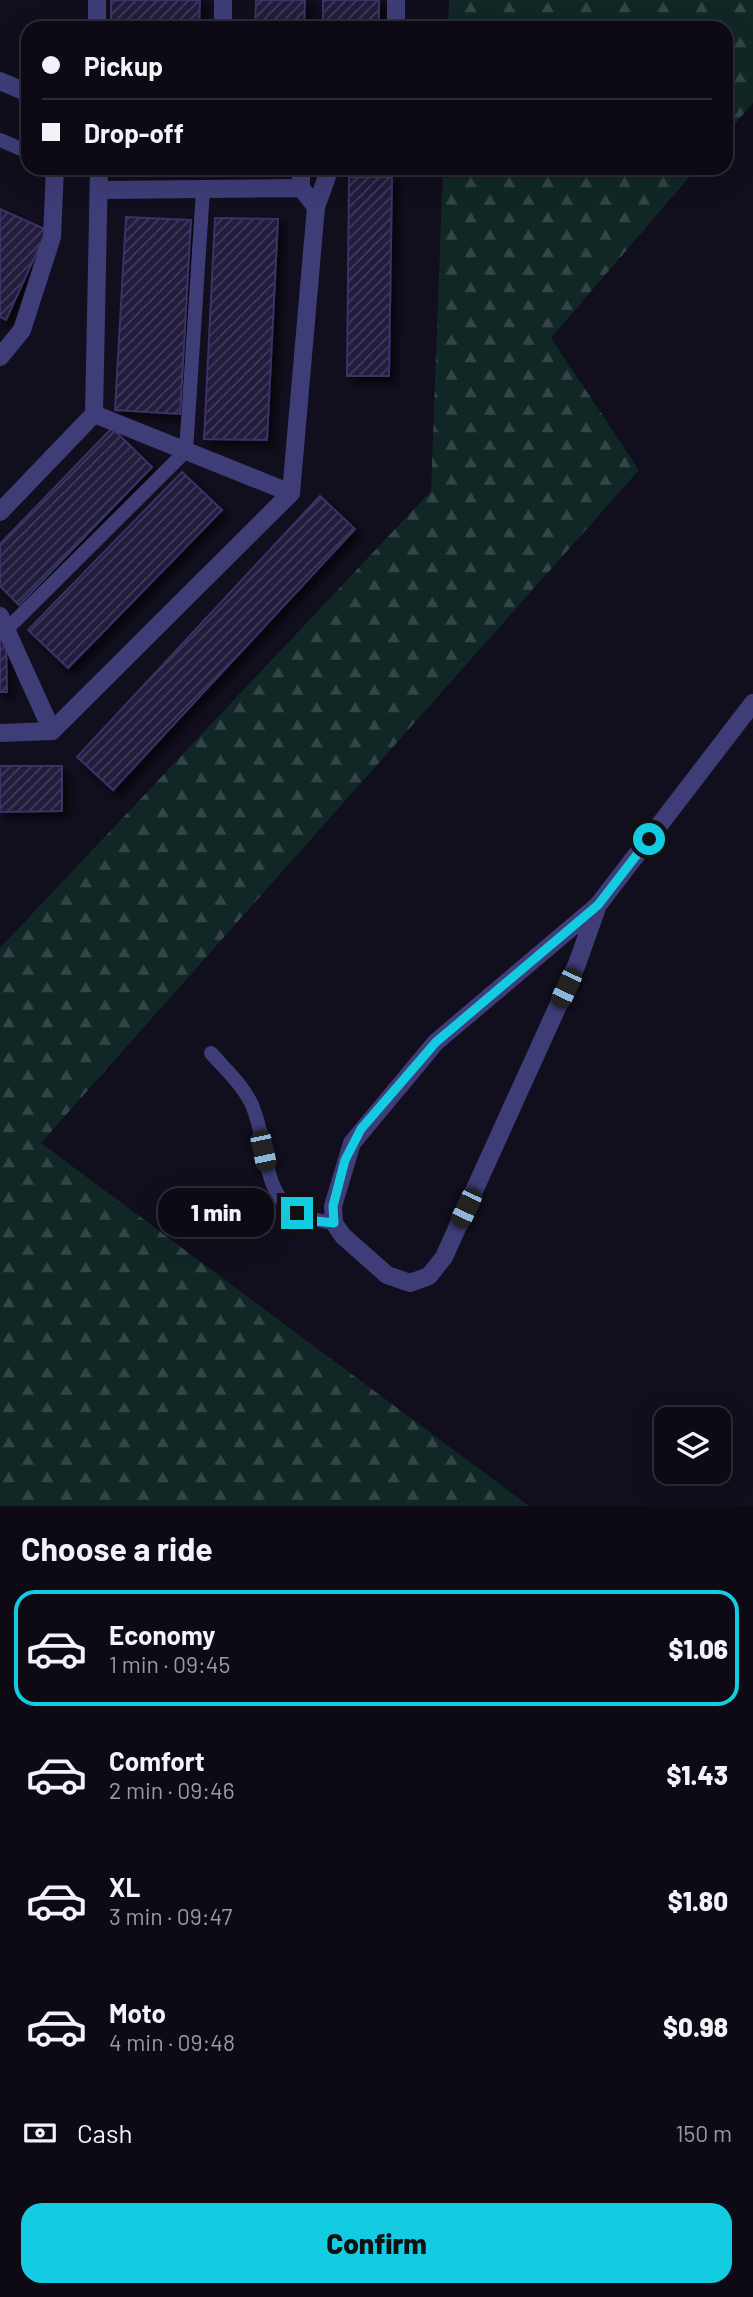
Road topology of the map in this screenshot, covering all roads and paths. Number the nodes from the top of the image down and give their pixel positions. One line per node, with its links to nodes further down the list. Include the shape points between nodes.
1 (97, 0): 4 (street)
2 (223, 0): 5 (street)
3 (396, 0): 6 (street)
4 (97, 21)
5 (223, 21)
6 (396, 21)
7 (0, 81): 8 (street)
8 (21, 90)
9 (0, 140): 10 (lane)
10 (21, 149)
11 (55, 175): 19 (street, via 52,237 22,330)
12 (99, 175): 16 (street)
13 (301, 175): 15 (street)
14 (325, 175): 18 (street)
15 (301, 188): 17 (street); 18 (street)
16 (99, 190): 17 (street); 20 (street)
17 (203, 190): 21 (lane)
18 (316, 208): 22 (street)
19 (0, 357)
20 (94, 414): 21 (street); 23 (street)
21 (186, 451): 22 (street); 24 (lane)
22 (291, 493): 26 (street)
23 (0, 512)
24 (2, 625): 26 (street)
25 (753, 703): 28 (street)
26 (52, 731): 27 (street)
27 (0, 733)
28 (598, 905): 30 (street, via 436,1042 361,1129 345,1160 333,1206); 30 (street, via 577,964 444,1257 429,1276 410,1283 387,1275)
29 (211, 1054): 30 (lane, via 249,1100 268,1177 281,1199 297,1213)
30 (334, 1223)

